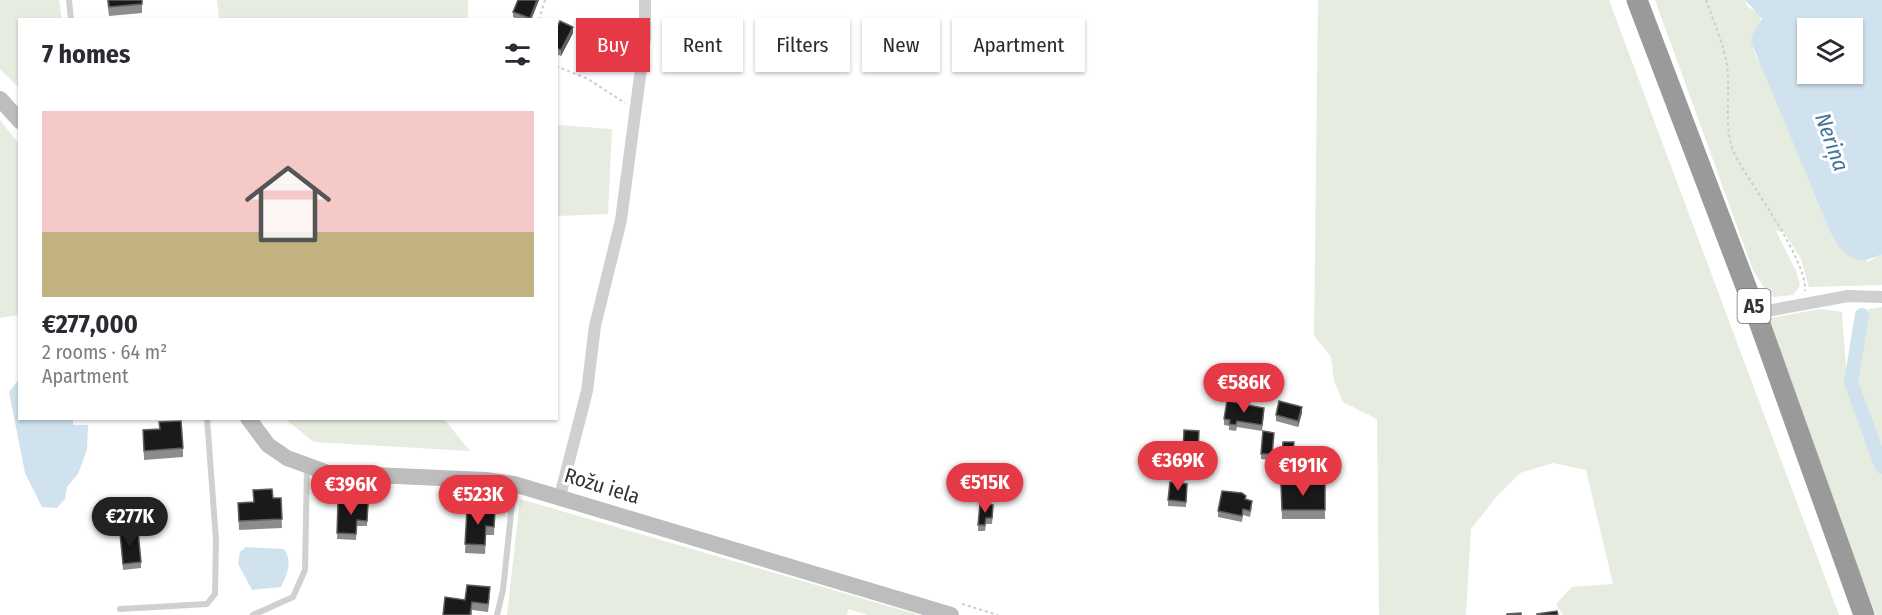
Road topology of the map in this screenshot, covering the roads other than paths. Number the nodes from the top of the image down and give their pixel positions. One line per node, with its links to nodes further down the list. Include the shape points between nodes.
1 (69, 0): 4 (lane)
2 (645, 0): 13 (street, via 637,112 621,220 596,326 587,391)
3 (1636, 0): 8 (highway, A5)
4 (71, 18)
5 (0, 99): 6 (street)
6 (18, 120)
7 (1878, 295): 8 (street, via 1848,296)
8 (1756, 313): 18 (highway, A5)
9 (207, 420): 14 (lane, via 216,540 215,594 207,604)
10 (249, 420): 11 (street, Rožu iela, via 268,445)
11 (307, 467): 12 (street, Rožu iela, via 328,473); 15 (lane, via 305,570 293,597)
12 (514, 484): 13 (street, Rožu iela); 16 (lane)
13 (560, 496): 17 (street, Rožu iela)
14 (120, 609)
15 (253, 615)
16 (497, 615)
17 (951, 615)
18 (1864, 615)

